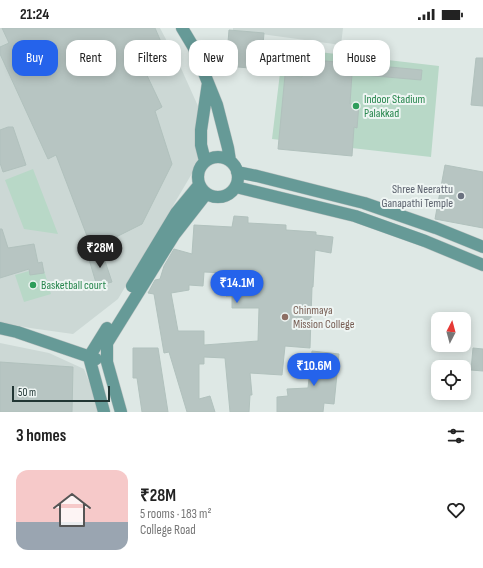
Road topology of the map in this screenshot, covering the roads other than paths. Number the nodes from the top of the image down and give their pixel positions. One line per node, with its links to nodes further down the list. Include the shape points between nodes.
1 (182, 28): 2 (main road, via 194,48)
2 (208, 82): 3 (main road, via 201,130); 4 (main road, via 217,105)
3 (205, 161): 4 (main road, via 222,157); 7 (main road, via 197,176)
4 (230, 161): 5 (main road)
5 (237, 172): 6 (main road); 8 (main road, via 364,203)
6 (236, 187): 7 (main road, via 230,194 222,197 214,197); 9 (main road, via 354,216)
7 (202, 189): 11 (main road, via 176,213); 12 (main road, via 107,343)
8 (483, 247)
9 (483, 264)
10 (0, 328): 11 (main road)
11 (89, 357): 12 (main road); 13 (main road)
12 (107, 362): 14 (main road)
13 (104, 412)
14 (121, 412)

